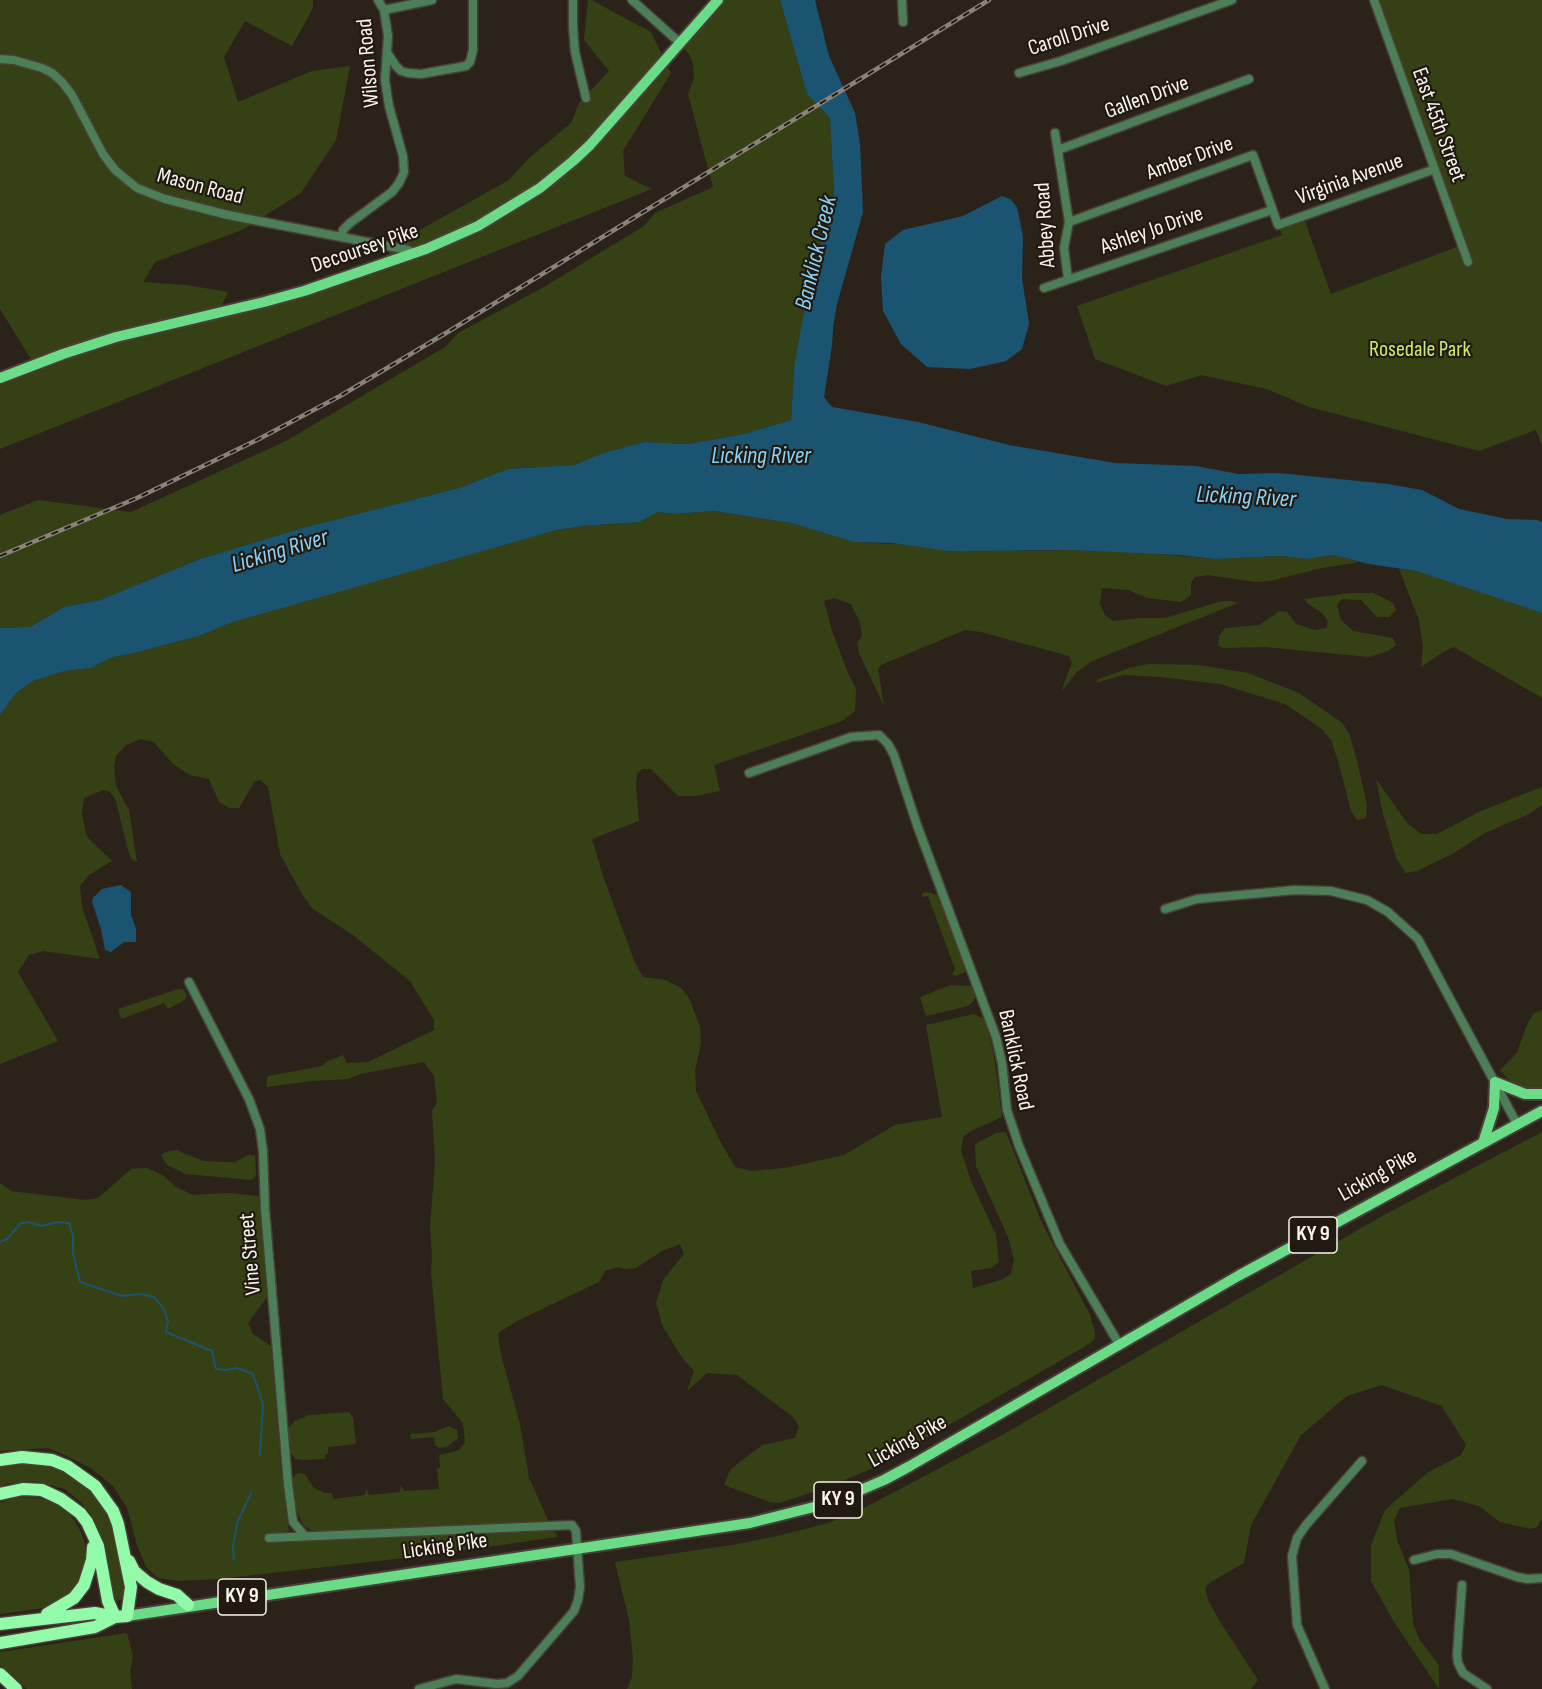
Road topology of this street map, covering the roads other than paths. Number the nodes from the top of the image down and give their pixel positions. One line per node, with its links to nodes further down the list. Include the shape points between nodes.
1 (378, 0): 10 (street, Wilson Road)
2 (432, 0): 10 (street)
3 (473, 0): 13 (street, via 473,50 466,66 408,73 401,71)
4 (573, 0): 17 (street, via 575,52)
5 (632, 0): 12 (street)
6 (718, 0): 12 (main road, Decoursey Pike)
7 (902, 0): 11 (street)
8 (1232, 0): 15 (street, Caroll Drive)
9 (1374, 0): 20 (street, East 45th Street)
10 (384, 10): 13 (street, Wilson Road)
11 (903, 22)
12 (680, 43): 25 (main road, Decoursey Pike, via 590,145 540,188 478,226)
13 (388, 54): 24 (street, Wilson Road, via 385,80 404,172 392,192 350,223)
14 (0, 59): 24 (street, Mason Road, via 42,68 62,82 102,154 137,188 165,199)
15 (1019, 73)
16 (1249, 79): 19 (street, Gallen Drive)
17 (586, 98)
18 (1055, 133): 19 (street, Abbey Road)
19 (1058, 150): 22 (street, Abbey Road)
20 (1435, 169): 23 (street, Virginia Avenue); 26 (street, East 45th Street)
21 (1272, 210): 22 (street, Amber Drive, via 1253,155); 23 (street, Amber Drive); 27 (street, Ashley Jo Drive)
22 (1069, 222): 27 (street, Abbey Road, via 1064,248)
23 (1278, 225)
24 (342, 237): 25 (street, Mason Road)
25 (413, 253): 29 (main road, Decoursey Pike, via 264,302 63,354)
26 (1468, 262)
27 (1068, 279): 28 (street, Ashley Jo Drive)
28 (1044, 288)
29 (0, 378)
30 (748, 773): 38 (street, Banklick Road, via 851,737 871,734 883,738 894,755 996,1037 1007,1110 1019,1146 1060,1244)
31 (1165, 909): 33 (street, via 1197,899 1295,890 1330,891 1367,900 1388,912 1418,939)
32 (189, 982): 42 (street, Vine Street, via 249,1099 260,1129 288,1484 293,1522)
33 (1495, 1082): 34 (main road, via 1525,1094); 36 (street); 37 (main road, via 1494,1108)
34 (1542, 1094)
35 (1542, 1111): 36 (main road, Licking Pike / KY 9)
36 (1517, 1124): 37 (main road, Licking Pike / KY 9)
37 (1483, 1143): 38 (main road, Licking Pike / KY 9)
38 (1119, 1344): 45 (main road, Licking Pike / KY 9, via 910,1466 838,1500 750,1524)
39 (0, 1460): 46 (highway, via 52,1460 81,1475 95,1486 113,1511)
40 (1362, 1461): 58 (street, via 1306,1525 1292,1556 1298,1625)
41 (0, 1494): 44 (highway, via 22,1489 51,1494 80,1513)
42 (304, 1535): 43 (street); 45 (street, via 568,1524 575,1528)
43 (269, 1538)
44 (95, 1540): 51 (highway, via 108,1600); 52 (highway, via 84,1585 74,1598)
45 (577, 1550): 50 (main road, Licking Pike / KY 9); 57 (street, via 580,1587 573,1611 518,1676 507,1683 456,1679)
46 (125, 1554): 50 (highway, via 147,1582 177,1595); 51 (highway, via 131,1587)
47 (1414, 1560): 48 (street, via 1451,1554 1517,1577)
48 (1542, 1578)
49 (1462, 1585): 59 (street, via 1458,1663 1463,1673)
50 (188, 1605): 51 (main road, Licking Pike / KY 9)
51 (121, 1616): 52 (highway, Licking Pike / KY 9, via 95,1613); 54 (highway, Licking Pike / KY 9, via 96,1627)
52 (42, 1618): 53 (highway, Licking Pike / KY 9)
53 (0, 1624)
54 (0, 1643)
55 (0, 1674): 56 (highway)
56 (16, 1689)
57 (419, 1689)
58 (1325, 1689)
59 (1487, 1689)

